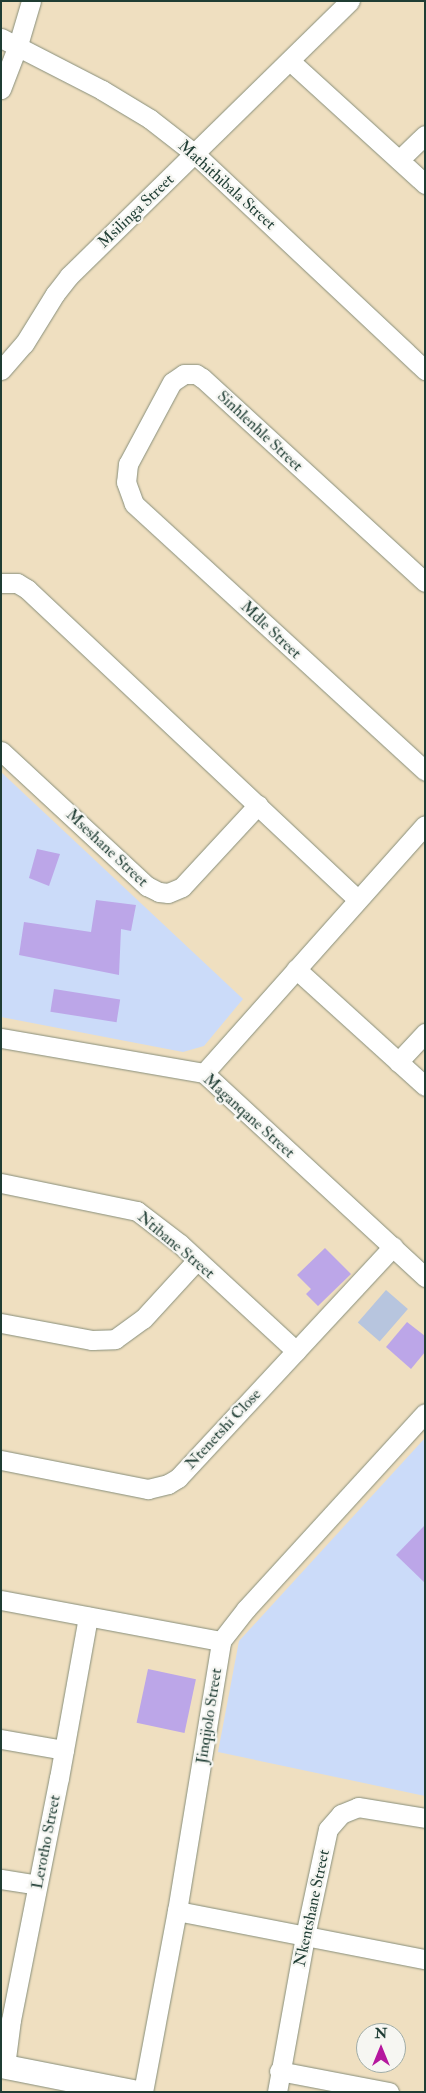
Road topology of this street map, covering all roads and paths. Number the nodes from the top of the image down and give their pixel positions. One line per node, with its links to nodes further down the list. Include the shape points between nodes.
1 (31, 1): 3 (street)
2 (350, 1): 4 (street, Msilinga Street)
3 (10, 42): 5 (street); 7 (street, Mathithibala Street, via 150,119)
4 (290, 61): 7 (street, Msilinga Street); 8 (street)
5 (1, 89)
6 (425, 135): 8 (street)
7 (195, 154): 10 (street, Msilinga Street, via 68,276 24,344); 11 (street, Mathithibala Street)
8 (399, 160): 9 (street)
9 (425, 184)
10 (1, 370)
11 (425, 370)
12 (126, 482): 13 (street, Sinhlenhle Street, via 131,456 172,382 184,374 196,374); 16 (street, Mdle Street, via 134,504)
13 (425, 582)
14 (1, 583): 17 (street, via 17,583 27,589)
15 (1, 750): 17 (street, Mseshane Street, via 147,886 159,892 182,887)
16 (425, 771)
17 (258, 805): 19 (street)
18 (425, 825): 19 (street)
19 (357, 899): 20 (street)
20 (296, 969): 23 (street); 24 (street)
21 (425, 1033): 23 (street)
22 (1, 1038): 24 (street, Maganqane Street)
23 (398, 1062): 25 (street)
24 (204, 1073): 27 (street, Maganqane Street)
25 (425, 1086)
26 (1, 1183): 28 (street, Ntibane Street, via 137,1211)
27 (393, 1247): 29 (street, Maganqane Street); 31 (street, Ntenetshi Close)
28 (197, 1260): 30 (street, via 143,1319 116,1339 92,1340); 31 (street, Ntibane Street)
29 (425, 1277)
30 (1, 1322)
31 (296, 1351): 33 (street, Ntenetshi Close, via 178,1478 162,1486 148,1489)
32 (425, 1413): 36 (street, Jinqijolo Street, via 246,1609)
33 (1, 1460)
34 (1, 1600): 35 (street)
35 (88, 1617): 36 (street); 38 (street, Lerotho Street)
36 (221, 1641): 42 (street, Jinqijolo Street)
37 (1, 1739): 38 (street)
38 (64, 1750): 41 (street, Lerotho Street)
39 (425, 1818): 43 (street, Nkentshane Street, via 363,1806 349,1809 336,1818 328,1829)
40 (1, 1879): 41 (street)
41 (37, 1885): 45 (street, Lerotho Street)
42 (177, 1911): 43 (street); 49 (street, Jinqijolo Street)
43 (305, 1936): 44 (street); 47 (street, Nkentshane Street)
44 (425, 1959)
45 (6, 2019): 46 (street, Lerotho Street)
46 (3, 2066): 48 (street)
47 (280, 2071): 50 (street, Nkentshane Street); 51 (street)
48 (132, 2092)
49 (143, 2092)
50 (277, 2092)
51 (389, 2092)

